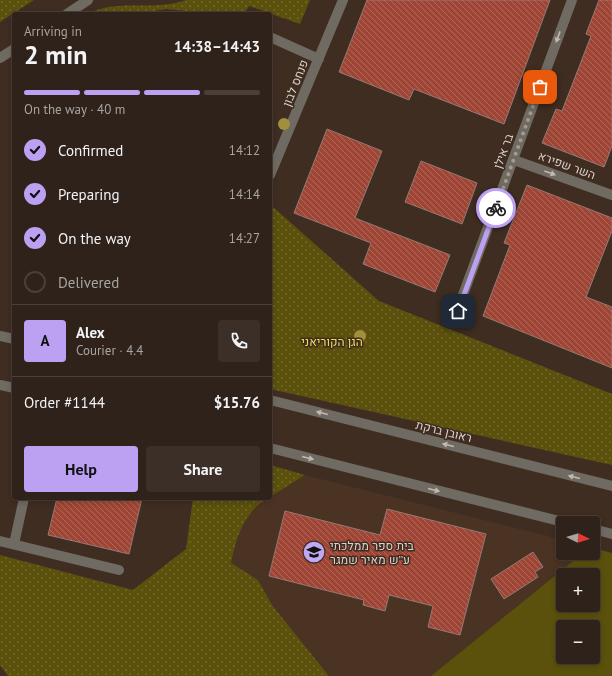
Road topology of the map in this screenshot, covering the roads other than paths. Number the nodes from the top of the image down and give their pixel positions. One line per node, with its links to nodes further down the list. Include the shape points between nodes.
1 (88, 0): 4 (street)
2 (343, 0): 8 (street, פנחס לבון)
3 (572, 0): 9 (street, בר אילן, one-way to 9)
4 (70, 12)
5 (272, 38): 8 (street)
6 (12, 50): 7 (street)
7 (0, 58)
8 (319, 59): 10 (street, פנחס לבון)
9 (514, 160): 11 (street, השר שפירא, one-way to 11); 12 (street, בר אילן)
10 (272, 170)
11 (612, 195)
12 (458, 311)
13 (0, 336): 14 (street)
14 (12, 339)
15 (0, 385): 16 (street)
16 (12, 388)
17 (272, 401): 19 (street, ראובן ברקת, one-way to 17)
18 (272, 449): 21 (street, one-way to 21)
19 (612, 486)
20 (24, 500): 25 (street)
21 (556, 520)
22 (600, 531): 23 (street)
23 (612, 534)
24 (0, 541): 25 (street)
25 (14, 544): 26 (street)
26 (119, 570)

